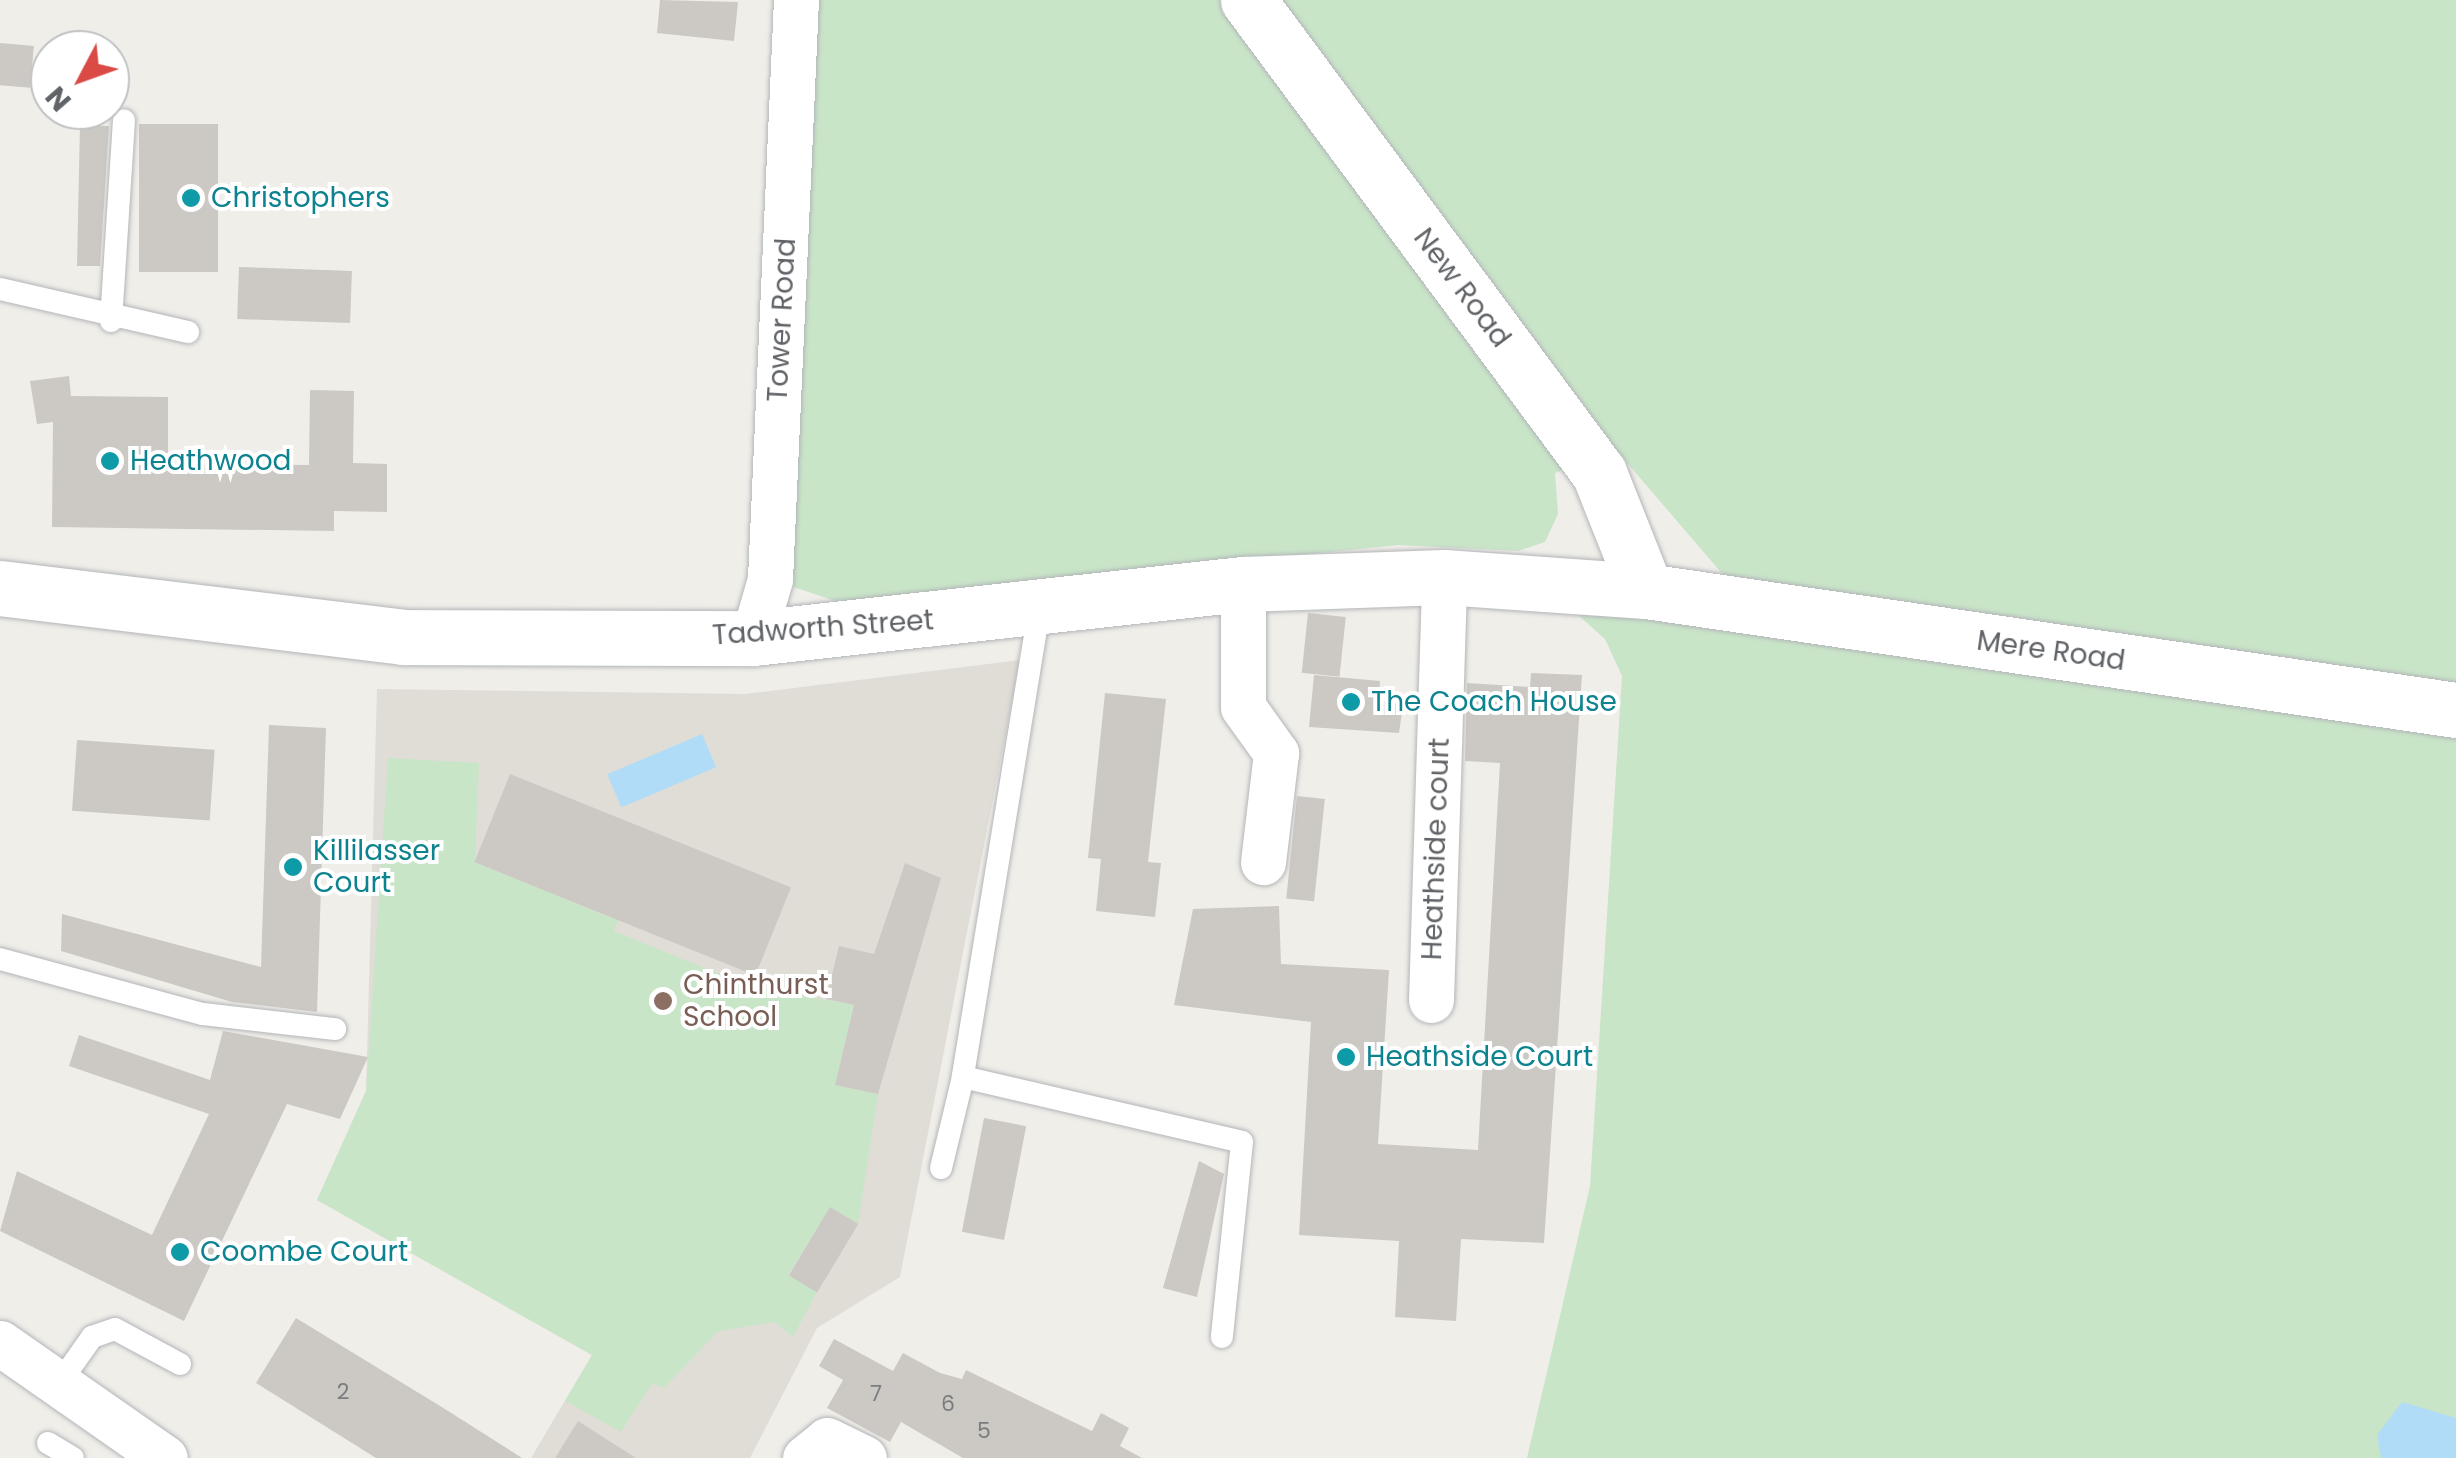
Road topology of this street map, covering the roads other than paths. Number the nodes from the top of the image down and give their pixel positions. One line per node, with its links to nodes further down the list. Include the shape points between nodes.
1 (796, 0): 12 (street, Tower Road, via 770,579)
2 (1248, 0): 10 (main road, New Road, via 1599,473)
3 (123, 130): 5 (lane)
4 (0, 289): 5 (lane)
5 (112, 321): 6 (lane)
6 (188, 332)
7 (1444, 577): 8 (main road, Tadworth Street); 10 (main road, Tadworth Street); 16 (street, Heathside court)
8 (1243, 584): 11 (main road, Tadworth Street); 14 (street, via 1243,707 1276,753)
9 (0, 588): 12 (main road, Tadworth Street, via 403,637)
10 (1646, 591): 13 (main road, Mere Road)
11 (1039, 611): 12 (main road, Tadworth Street); 18 (lane)
12 (753, 638)
13 (2456, 710)
14 (1263, 862)
15 (0, 959): 17 (lane, via 203,1014)
16 (1431, 1000)
17 (336, 1028)
18 (963, 1077): 19 (lane); 20 (lane, via 1242,1142)
19 (941, 1168)
20 (1222, 1337)
21 (0, 1343): 23 (street)
22 (180, 1364): 23 (lane, via 116,1329 92,1336)
23 (61, 1381): 25 (street)
24 (48, 1442): 26 (lane)
25 (143, 1452)
26 (73, 1458)
27 (804, 1458): 28 (street, via 826,1440)
28 (864, 1458)

